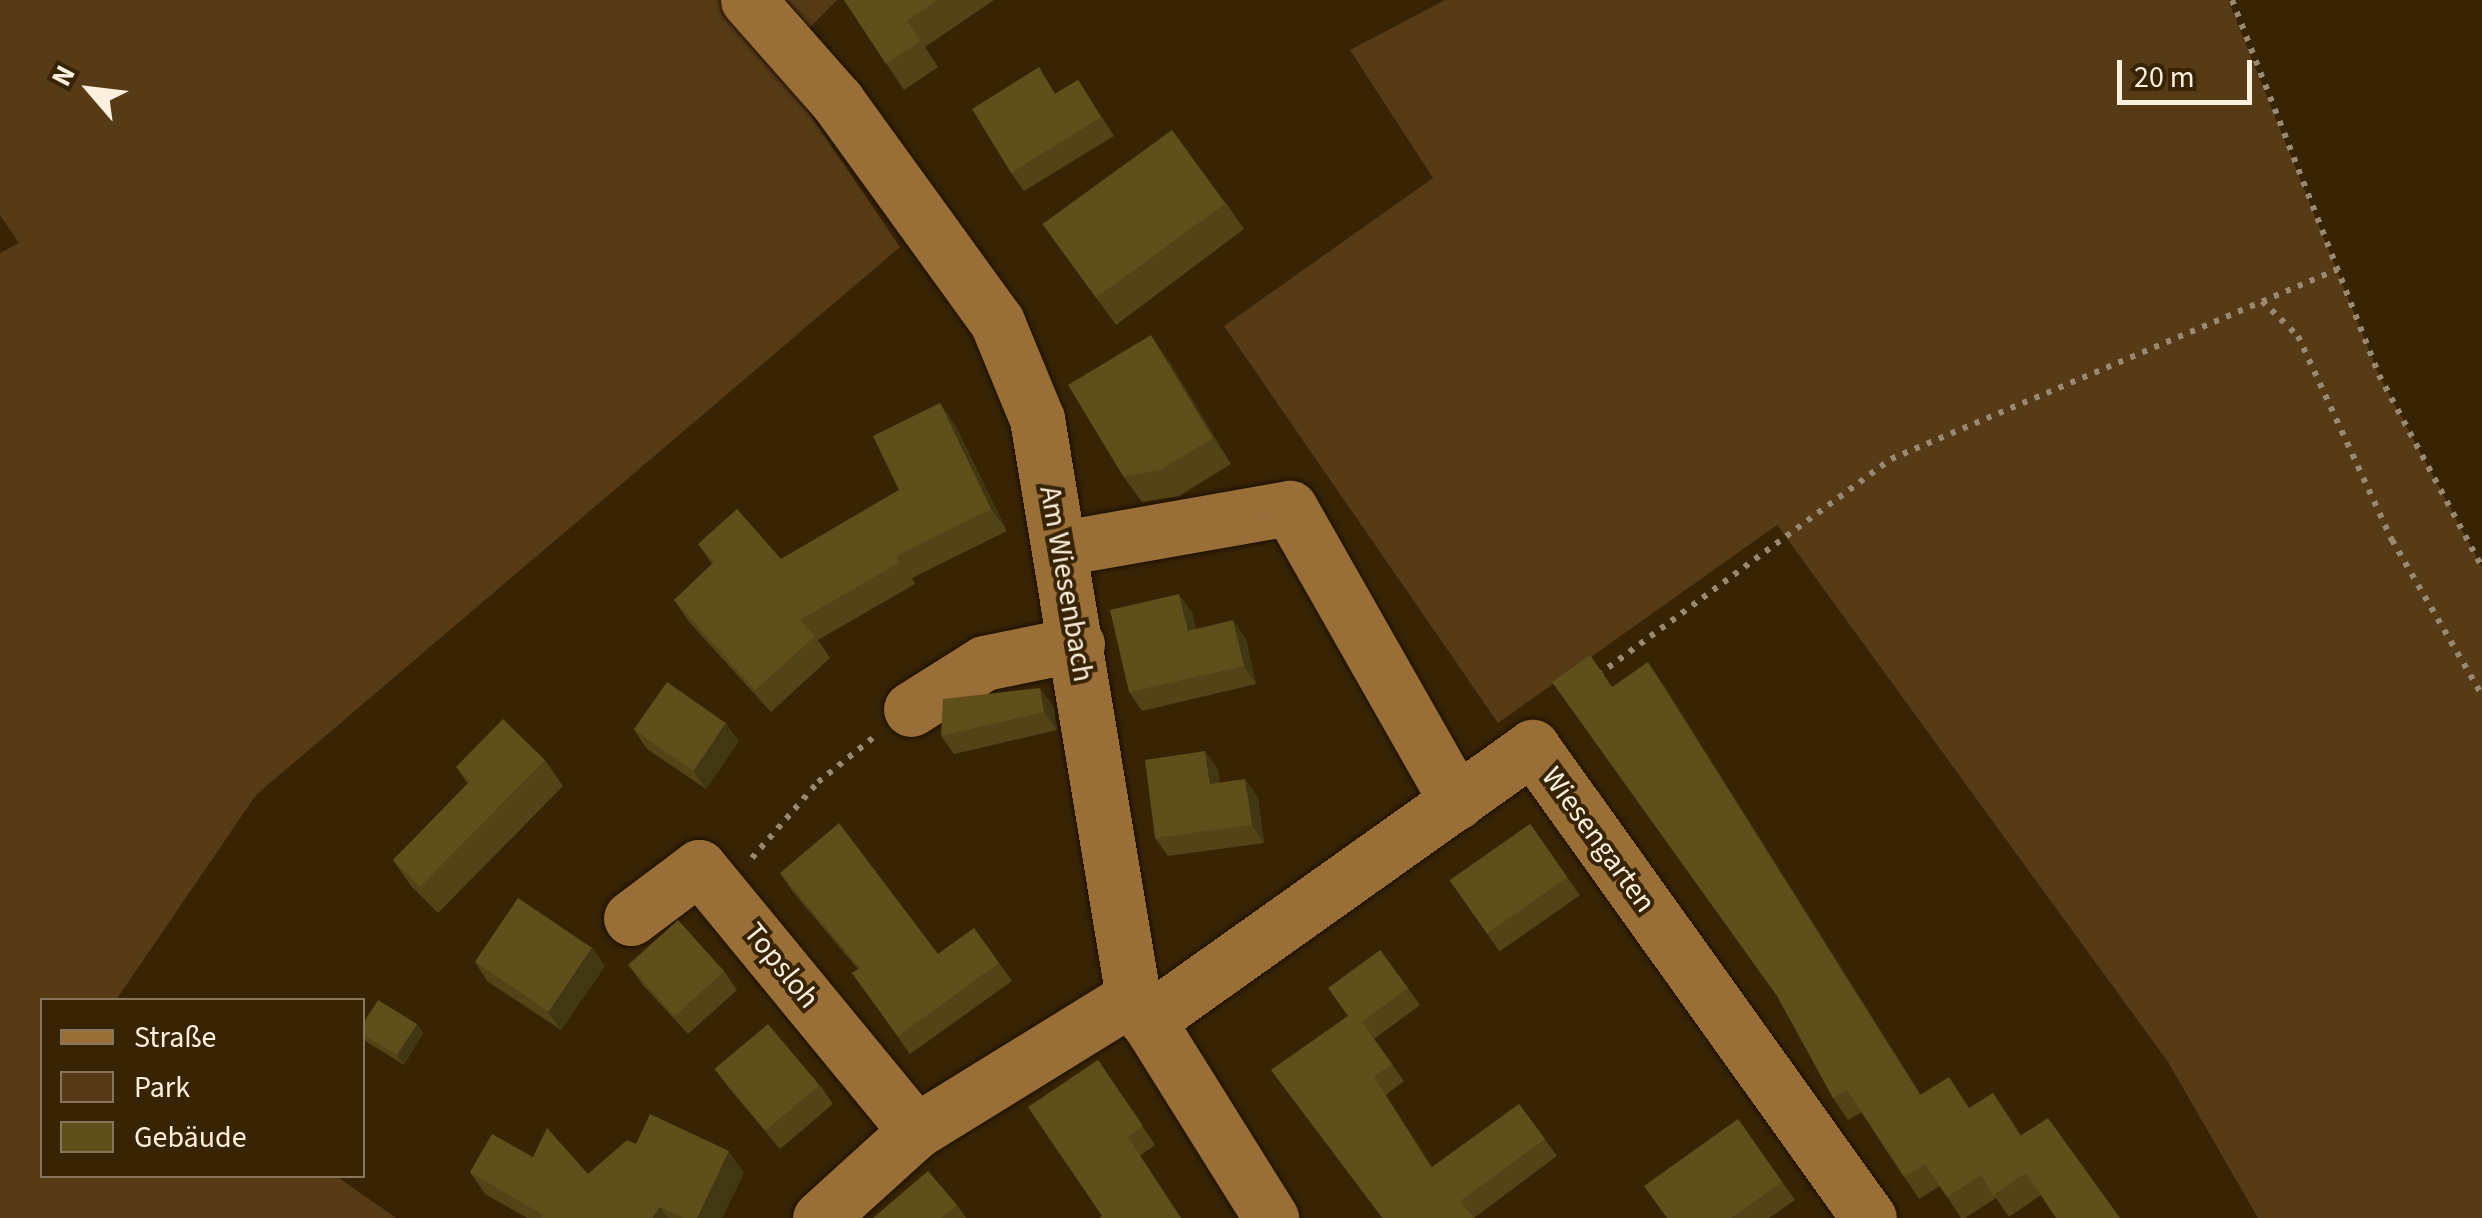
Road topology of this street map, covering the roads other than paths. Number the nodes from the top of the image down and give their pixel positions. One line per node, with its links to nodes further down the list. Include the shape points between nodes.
1 (748, 0): 2 (street, Am Wiesenbach, via 837,100 997,322 1037,419)
2 (1062, 548): 3 (street, Am Wiesenbach); 5 (street, via 1290,508)
3 (1077, 644): 4 (street, via 984,663); 7 (street, Am Wiesenbach)
4 (910, 709)
5 (1457, 802): 7 (street, Wiesengarten); 11 (street, Wiesengarten, via 1532,748)
6 (631, 918): 8 (street, Topsloh, via 699,867)
7 (1140, 1009): 8 (street); 10 (street, Am Wiesenbach)
8 (916, 1130): 9 (street)
9 (820, 1218)
10 (1271, 1218)
11 (1869, 1218)

